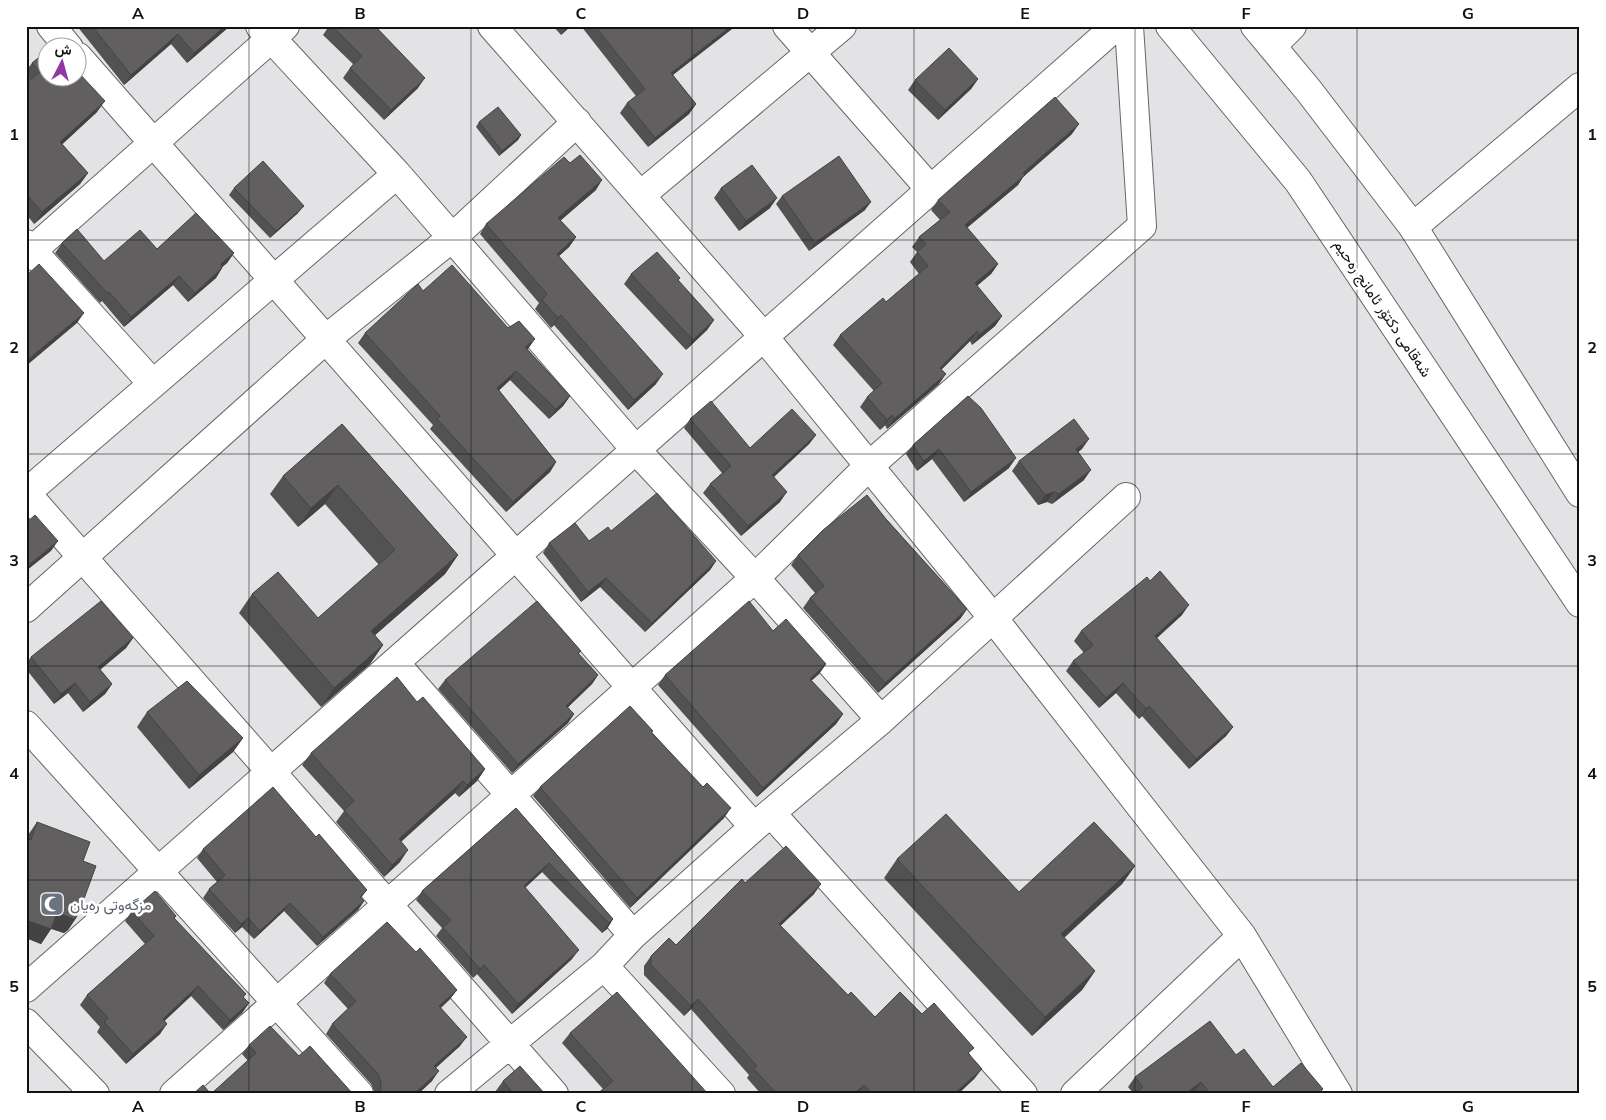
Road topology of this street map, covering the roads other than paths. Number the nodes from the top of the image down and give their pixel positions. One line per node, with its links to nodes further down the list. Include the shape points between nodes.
1 (51, 26): 11 (street)
2 (492, 26): 15 (street)
3 (787, 26): 12 (street)
4 (842, 26): 12 (street)
5 (1116, 26): 18 (street)
6 (1129, 26): 28 (street, via 1142,226)
7 (1170, 26): 35 (street, شەقامی دکتۆر ئامانج رەحیم, via 1298,181)
8 (1292, 26): 10 (street)
9 (272, 31): 16 (street); 17 (street)
10 (1263, 36): 20 (street, via 1309,90)
11 (61, 38)
12 (810, 53): 18 (street); 19 (street)
13 (88, 68): 16 (street)
14 (1580, 87): 20 (street)
15 (577, 122): 19 (street); 21 (street)
16 (154, 143): 22 (street); 23 (street)
17 (397, 174): 21 (street); 23 (street)
18 (931, 190): 24 (street)
19 (641, 195): 24 (street)
20 (1413, 227): 30 (street)
21 (453, 237): 25 (street); 27 (street)
22 (28, 250): 26 (street)
23 (274, 280): 25 (street); 26 (street)
24 (764, 337): 27 (street); 28 (street)
25 (326, 339): 32 (street); 33 (street)
26 (153, 384): 29 (street)
27 (636, 450): 32 (street); 34 (street)
28 (870, 465): 34 (street); 37 (street)
29 (26, 493): 33 (street)
30 (1580, 494)
31 (1126, 497): 37 (street)
32 (516, 556): 38 (street); 39 (street)
33 (83, 558): 36 (street); 42 (street)
34 (755, 578): 39 (street); 40 (street)
35 (1580, 603)
36 (26, 608)
37 (993, 618): 40 (street); 48 (street)
38 (395, 663): 42 (street); 43 (street)
39 (632, 688): 43 (street); 44 (street)
40 (881, 720): 44 (street)
41 (26, 724): 45 (street)
42 (271, 772): 45 (street); 46 (street)
43 (512, 794): 46 (street); 47 (street)
44 (762, 820): 47 (street); 54 (street)
45 (158, 872): 50 (street); 51 (street)
46 (388, 904): 51 (street); 53 (street)
47 (633, 935): 49 (street)
48 (1242, 936): 61 (street); 62 (street)
49 (604, 966): 53 (street); 60 (street)
50 (26, 988)
51 (276, 1003): 56 (street); 57 (street)
52 (26, 1023): 55 (street)
53 (509, 1043): 58 (street); 59 (street)
54 (1012, 1090)
55 (95, 1094)
56 (174, 1094)
57 (359, 1094)
58 (449, 1094)
59 (554, 1094)
60 (721, 1094)
61 (1075, 1094)
62 (1338, 1094)

